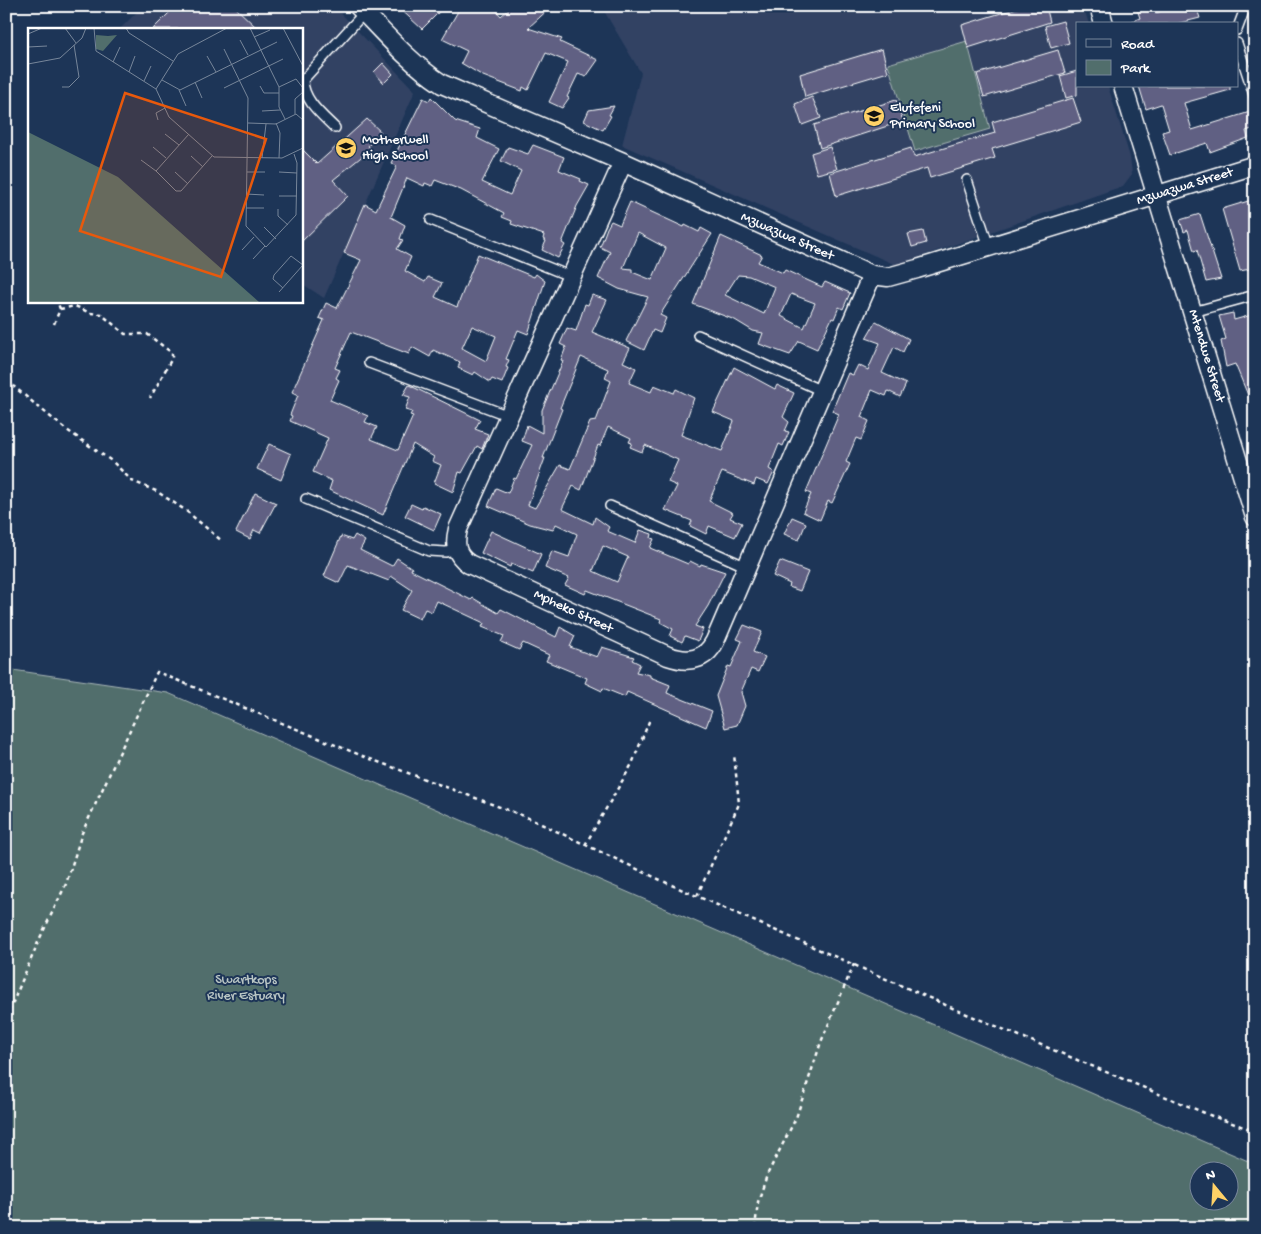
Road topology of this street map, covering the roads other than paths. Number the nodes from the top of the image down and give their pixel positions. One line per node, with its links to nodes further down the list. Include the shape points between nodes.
1 (1099, 6): 4 (street)
2 (1246, 6): 5 (lane)
3 (361, 10): 9 (lane, via 303,80 306,94); 10 (street, Mzwazwa Street, via 422,71 442,84)
4 (1103, 22)
5 (1238, 27)
6 (1238, 46): 8 (lane)
7 (1124, 88): 13 (street, Mtendwe Street)
8 (1255, 98)
9 (335, 128)
10 (623, 162): 16 (street, Mzwazwa Street); 17 (street)
11 (1255, 165): 13 (street, Mzwazwa Street)
12 (967, 180): 15 (lane)
13 (1157, 195): 15 (street, Mzwazwa Street); 19 (street, Mtendwe Street)
14 (431, 220): 17 (lane)
15 (990, 247): 16 (street, Mzwazwa Street, via 888,278)
16 (872, 276): 22 (street, Mpheko Street)
17 (572, 277): 23 (street)
18 (1255, 295): 19 (lane)
19 (1193, 312): 24 (street, Mtendwe Street)
20 (698, 335): 22 (lane)
21 (369, 363): 23 (lane)
22 (822, 391): 29 (street, Mpheko Street)
23 (509, 416): 28 (street, via 458,529 454,542)
24 (1252, 497): 27 (street, Mtendwe Street)
25 (306, 499): 28 (lane, via 429,551)
26 (610, 506): 29 (lane)
27 (1255, 517)
28 (457, 549): 29 (street, Mpheko Street, via 469,564 668,656 688,661 711,649)
29 (747, 567)

